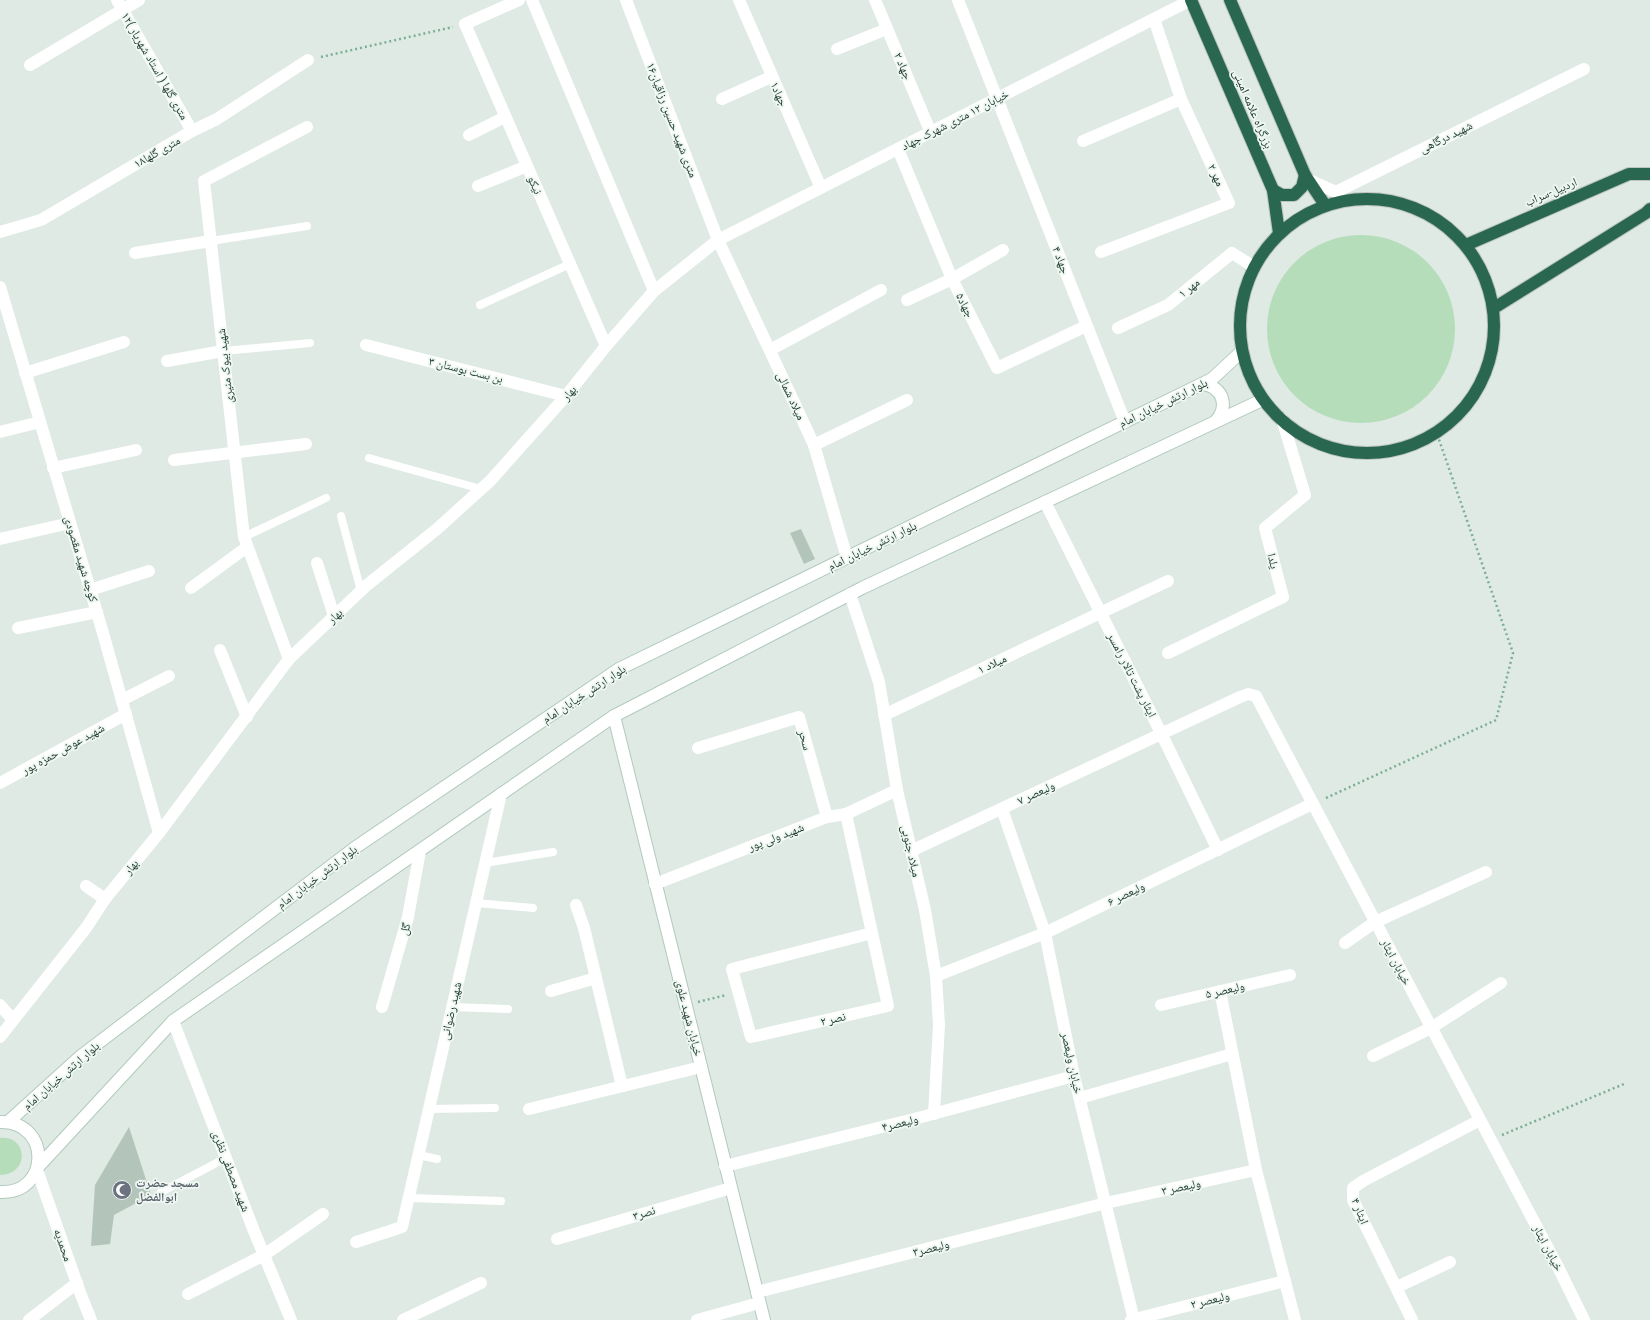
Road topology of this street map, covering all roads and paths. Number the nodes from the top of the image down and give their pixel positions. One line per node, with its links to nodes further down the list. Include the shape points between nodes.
1 (139, 0): 10 (street)
2 (519, 0): 12 (street)
3 (532, 0): 51 (street)
4 (626, 0): 40 (street, ۱۶متری شهید حسین رزاقیان)
5 (739, 0): 18 (street, جهاد۱)
6 (875, 0): 13 (street, جهاد ۲)
7 (958, 0): 19 (street, جهاد ۴)
8 (1191, 0): 11 (street, خیابان ۱۲ متری شهرک جهاد); 34 (highway, بزرگراه علامه امینی)
9 (1230, 0): 31 (highway, بزرگراه علامه امینی)
10 (120, 5): 16 (street); 24 (street, ۱۲متری گلها ( استاد شهریار ))
11 (1154, 19): 19 (street, خیابان ۱۲ متری شهرک جهاد); 21 (street, مهر ۲)
12 (465, 24): 15 (path); 22 (street, نیکو)
13 (887, 29): 14 (street); 25 (street, جهاد ۲)
14 (837, 49)
15 (308, 60): 24 (street, ۱۸متری گلها, via 217,119)
16 (30, 65)
17 (1584, 69): 31 (street, شهید درگاهی, via 1336,192)
18 (772, 77): 20 (street); 33 (street, جهاد۱)
19 (998, 98): 25 (street, خیابان ۱۲ متری شهرک جهاد); 55 (street, جهاد ۴)
20 (722, 99)
21 (1181, 99): 27 (street); 44 (street, مهر ۲, via 1228,203)
22 (505, 116): 26 (street); 29 (street, نیکو)
23 (307, 127): 41 (street, شهید بیوک منیری, via 204,181)
24 (192, 131): 38 (street, ۱۸متری گلها, via 41,220)
25 (931, 132): 28 (street, خیابان ۱۲ متری شهرک جهاد)
26 (470, 135)
27 (1083, 141)
28 (898, 149): 33 (street, خیابان ۱۲ متری شهرک جهاد); 48 (street, جهاد۵)
29 (527, 166): 32 (street); 46 (street, نیکو)
30 (1650, 174): 42 (highway, اردبیل-سراب, via 1629,174)
31 (1306, 177): 34 (highway, via 1302,187 1294,195 1282,195); 35 (highway, بزرگراه علامه امینی)
32 (478, 186)
33 (821, 188): 40 (street, خیابان ۱۲ متری شهرک جهاد)
34 (1273, 190): 39 (highway, بزرگراه علامه امینی)
35 (1325, 205): 39 (highway, via 1301,217); 42 (highway, via 1363,198 1402,203 1437,219)
36 (1650, 209): 54 (highway)
37 (307, 226): 41 (lane)
38 (0, 232)
39 (1279, 233): 47 (highway, via 1258,258)
40 (718, 240): 51 (street, بهار); 61 (street, میلاد شمالی)
41 (211, 241): 45 (street); 62 (street, شهید بیوک منیری)
42 (1466, 244): 54 (highway, via 1484,274)
43 (1003, 250): 48 (street)
44 (1101, 252)
45 (135, 253)
46 (570, 264): 53 (lane); 60 (street, نیکو)
47 (1254, 267): 56 (street, مهر ۱, via 1232,253 1168,305); 63 (highway, via 1245,288 1239,320)
48 (952, 279): 52 (street); 55 (street, جهاد۵, via 997,368)
49 (0, 287): 65 (street, کوچه شهید مقصودی)
50 (881, 290): 61 (street)
51 (654, 291): 60 (street, بهار)
52 (907, 300)
53 (480, 305)
54 (1494, 308): 74 (highway, via 1493,349 1479,387 1455,419)
55 (1086, 326): 72 (street, جهاد ۴)
56 (1118, 328)
57 (124, 342): 65 (street)
58 (310, 343): 62 (lane)
59 (366, 345): 67 (street, بن بست بوستان ۳)
60 (606, 346): 67 (street, بهار)
61 (770, 350): 77 (street, میلاد شمالی)
62 (223, 351): 64 (street); 79 (street, شهید بیوک منیری)
63 (1241, 352): 66 (street, بلوار ارتش خیابان امام); 69 (highway, via 1249,377)
64 (167, 361)
65 (25, 372): 71 (street, کوچه شهید مقصودی)
66 (1203, 384): 72 (street, بلوار ارتش خیابان امام); 73 (street, via 1218,390 1223,400 1222,412)
67 (566, 396): 83 (street, بهار)
68 (907, 400): 77 (street)
69 (1262, 400): 70 (highway); 73 (street)
70 (1282, 419): 74 (highway, via 1294,431 1334,449 1378,453 1421,441); 103 (street, یلدا, via 1305,494 1265,528 1283,597)
71 (40, 422): 75 (street); 82 (street, کوچه شهید مقصودی)
72 (1126, 422): 90 (street, بلوار ارتش خیابان امام)
73 (1215, 422): 85 (street)
74 (1436, 431): 116 (path, via 1513,653 1496,720)
75 (0, 432)
76 (306, 444): 79 (street)
77 (814, 445): 90 (street, میلاد شمالی)
78 (136, 450): 82 (street)
79 (234, 453): 81 (street); 89 (street, شهید بیوک منیری)
80 (369, 458): 83 (lane)
81 (174, 460)
82 (53, 468): 87 (street, کوچه شهید مقصودی)
83 (481, 489): 96 (street, بهار)
84 (326, 498): 89 (lane)
85 (1045, 502): 97 (street); 99 (street, ایثار پشت تالار رامسر)
86 (341, 516): 96 (lane)
87 (70, 523): 88 (street); 95 (street, کوچه شهید مقصودی)
88 (0, 539)
89 (245, 542): 94 (street); 104 (street, شهید بیوک منیری)
90 (847, 558): 166 (street, بلوار ارتش خیابان امام, via 612,673 356,847 82,1056)
91 (317, 563): 100 (street)
92 (148, 572): 95 (street)
93 (1168, 581): 99 (street, میلاد ۱)
94 (191, 588)
95 (90, 590): 98 (street, کوچه شهید مقصودی)
96 (361, 591): 100 (street, بهار)
97 (850, 594): 108 (street, میلاد جنوبی, via 879,682); 109 (street)
98 (97, 612): 101 (street); 106 (street, کوچه شهید مقصودی)
99 (1100, 612): 108 (street, میلاد ۱); 111 (street, ایثار پشت تالار رامسر)
100 (334, 616): 104 (street, بهار)
101 (18, 628)
102 (220, 650): 110 (street)
103 (1168, 652)
104 (289, 659): 110 (street, بهار)
105 (169, 676): 106 (street)
106 (122, 700): 107 (street, کوچه شهید مقصودی)
107 (126, 714): 113 (street, شهید عوض حمزه پور); 120 (street, کوچه شهید مقصودی)
108 (884, 715): 114 (street, میلاد جنوبی)
109 (614, 716): 115 (street); 127 (street, خیابان شهید علوی)
110 (247, 717): 120 (street, بهار)
111 (1162, 734): 116 (street, خیابان ایثار, via 1240,697 1248,694 1256,696); 117 (street, ولیعصر ۷); 122 (street, ایثار پشت تالار رامسر)
112 (698, 748): 119 (street, سحر, via 799,717)
113 (0, 783)
114 (896, 790): 118 (street, شهید ولی پور); 123 (street, میلاد جنوبی)
115 (501, 794): 121 (street); 125 (street, شهید رضوانی)
116 (1312, 804): 122 (street, ولیعصر ۶); 133 (street, خیابان ایثار)
117 (1002, 809): 123 (street, ولیعصر ۷); 135 (street, خیابان ولیعصر)
118 (846, 814): 119 (street, شهید ولی پور); 134 (street, نصر ۲)
119 (827, 818): 127 (street, شهید ولی پور)
120 (159, 833): 129 (street, بهار)
121 (420, 850): 147 (street, گل, via 408,917); 151 (street)
122 (1218, 850): 135 (street, ولیعصر ۶)
123 (911, 851): 138 (street, میلاد جنوبی, via 925,910)
124 (553, 852): 125 (lane)
125 (485, 863): 130 (street, شهید رضوانی)
126 (1486, 872): 133 (street)
127 (656, 884): 146 (street, خیابان شهید علوی)
128 (86, 886): 129 (street)
129 (105, 899): 150 (street, بهار, via 86,928)
130 (476, 903): 132 (lane); 148 (street, شهید رضوانی)
131 (576, 905): 139 (street)
132 (533, 908)
133 (1375, 922): 136 (street); 152 (street, خیابان ایثار)
134 (872, 933): 143 (street, نصر ۲, via 732,969); 143 (street, نصر ۲, via 888,1006 751,1037)
135 (1045, 933): 138 (street, ولیعصر ۶); 157 (street, خیابان ولیعصر)
136 (1345, 943)
137 (1290, 975): 142 (street, ولیعصر ۵)
138 (936, 976): 164 (street, میلاد جنوبی, via 939,1025)
139 (596, 978): 141 (street); 159 (street)
140 (1501, 983): 152 (street)
141 (551, 991)
142 (1220, 991): 145 (street, ولیعصر ۵); 154 (street)
143 (738, 992): 146 (path)
144 (0, 1005): 150 (street)
145 (1160, 1005)
146 (686, 1006): 156 (street, خیابان شهید علوی)
147 (382, 1007)
148 (452, 1007): 149 (lane); 162 (street, شهید رضوانی)
149 (508, 1009)
150 (13, 1020): 153 (street, بهار)
151 (173, 1021): 169 (street, شهید مصطفی نظری); 172 (street)
152 (1431, 1028): 155 (street); 165 (street, خیابان ایثار)
153 (0, 1037)
154 (1232, 1054): 160 (street); 173 (street)
155 (1372, 1056)
156 (701, 1067): 159 (street); 171 (street, خیابان شهید علوی)
157 (1074, 1076): 160 (street, خیابان ولیعصر); 164 (street, ولیعصر۴)
158 (1624, 1084): 167 (path)
159 (622, 1086): 163 (street)
160 (1080, 1098): 179 (street, خیابان ولیعصر)
161 (495, 1108): 162 (lane)
162 (429, 1109): 168 (street, شهید رضوانی)
163 (529, 1109)
164 (934, 1114): 171 (street, ولیعصر۴)
165 (1480, 1120): 167 (street, خیابان ایثار); 188 (street, ایثار ۴, via 1353,1188 1353,1200)
166 (4, 1122): 172 (street, محمدیه, via 18,1125 33,1138 38,1147)
167 (1491, 1140): 200 (street, خیابان ایثار)
168 (418, 1155): 170 (lane); 177 (street, شهید رضوانی)
169 (226, 1158): 175 (lane); 183 (street, شهید مصطفی نظری)
170 (437, 1159)
171 (725, 1166): 174 (street, خیابان شهید علوی)
172 (37, 1169): 176 (street, via 31,1180 22,1188); 186 (street, محمدیه)
173 (1256, 1170): 179 (street, ولیعصر ۳); 185 (street)
174 (731, 1188): 181 (street, نصر۳); 190 (street, خیابان شهید علوی)
175 (160, 1192)
176 (3, 1194)
177 (408, 1198): 178 (lane); 182 (street, شهید رضوانی, via 402,1227)
178 (501, 1202)
179 (1106, 1203): 190 (street, ولیعصر۳); 197 (street, خیابان ولیعصر)
180 (323, 1214): 183 (street)
181 (557, 1239)
182 (356, 1242)
183 (264, 1255): 189 (street); 193 (street, شهید مصطفی نظری)
184 (1450, 1262): 188 (street)
185 (1286, 1281): 197 (street, ولیعصر ۲); 198 (street)
186 (77, 1283): 191 (street); 192 (street, محمدیه)
187 (480, 1283): 194 (street)
188 (1396, 1287): 199 (street, ایثار ۴)
189 (188, 1294)
190 (758, 1298): 195 (street, ولیعصر۳); 196 (street, خیابان شهید علوی)
191 (29, 1320)
192 (91, 1320)
193 (291, 1320)
194 (403, 1320)
195 (697, 1320)
196 (764, 1320)
197 (1133, 1320)
198 (1296, 1320)
199 (1412, 1320)
200 (1584, 1320)

